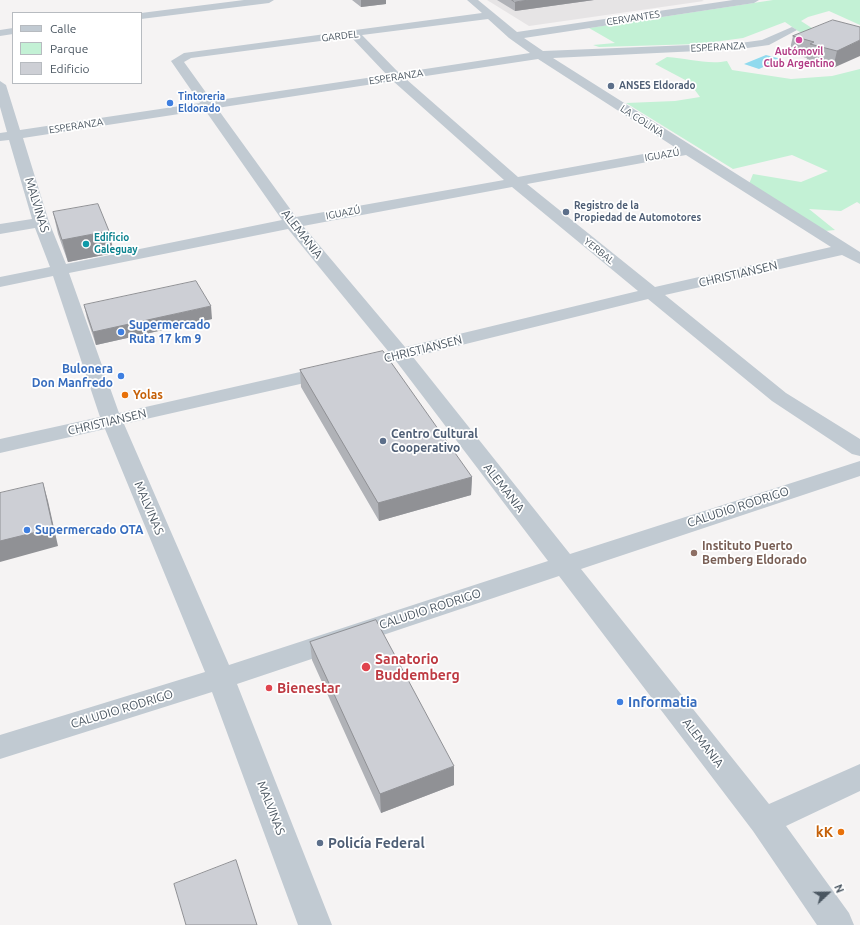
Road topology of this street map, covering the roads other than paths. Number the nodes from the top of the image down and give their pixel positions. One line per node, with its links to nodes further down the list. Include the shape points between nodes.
1 (168, 0): 9 (street)
2 (269, 0): 9 (street)
3 (472, 0): 10 (street, LA COLINA)
4 (706, 0): 7 (street)
5 (754, 0): 7 (street, CERVANTES)
6 (148, 4): 8 (street)
7 (717, 5): 16 (street, CERVANTES)
8 (137, 12)
9 (161, 14): 11 (street)
10 (491, 15): 15 (street, GARDEL); 16 (street, LA COLINA)
11 (142, 16)
12 (792, 30): 18 (street, ESPERANZA, via 765,43 740,46)
13 (12, 31): 14 (street)
14 (0, 33)
15 (354, 34): 17 (street, GARDEL); 19 (street, YERBAL)
16 (513, 36): 18 (street, LA COLINA)
17 (188, 55): 21 (street, ALEMANIA, via 177,61)
18 (540, 55): 19 (street, ESPERANZA); 23 (street, LA COLINA)
19 (396, 77): 21 (street, ESPERANZA); 24 (street, YERBAL)
20 (0, 86): 22 (street, MALVINAS)
21 (209, 105): 22 (street, ESPERANZA); 26 (street, ALEMANIA)
22 (8, 136): 25 (street, MALVINAS)
23 (688, 150): 24 (street, IGUAZÚ); 28 (street, LA COLINA)
24 (514, 181): 26 (street, IGUAZÚ); 31 (street, YERBAL)
25 (41, 222): 27 (street); 29 (street, MALVINAS)
26 (292, 223): 29 (street, IGUAZÚ); 32 (street, ALEMANIA)
27 (0, 229)
28 (853, 254): 31 (street, CHRISTIANSEN)
29 (60, 271): 30 (street, IGUAZÚ); 35 (street, MALVINAS)
30 (0, 282)
31 (652, 293): 32 (street, CHRISTIANSEN); 37 (street, YERBAL, via 779,397)
32 (401, 354): 33 (street, CHRISTIANSEN); 39 (street, ALEMANIA)
33 (371, 362)
34 (348, 367): 35 (street, CHRISTIANSEN)
35 (112, 421): 36 (street, CHRISTIANSEN); 40 (street, MALVINAS)
36 (0, 446)
37 (860, 449)
38 (860, 468): 39 (street, CALUDIO RODRIGO)
39 (563, 564): 40 (street, CALUDIO RODRIGO); 43 (street, ALEMANIA)
40 (221, 678): 41 (street, CALUDIO RODRIGO); 44 (street, MALVINAS)
41 (0, 747)
42 (860, 777): 43 (street)
43 (764, 821): 45 (street, ALEMANIA)
44 (315, 925)
45 (837, 925)

